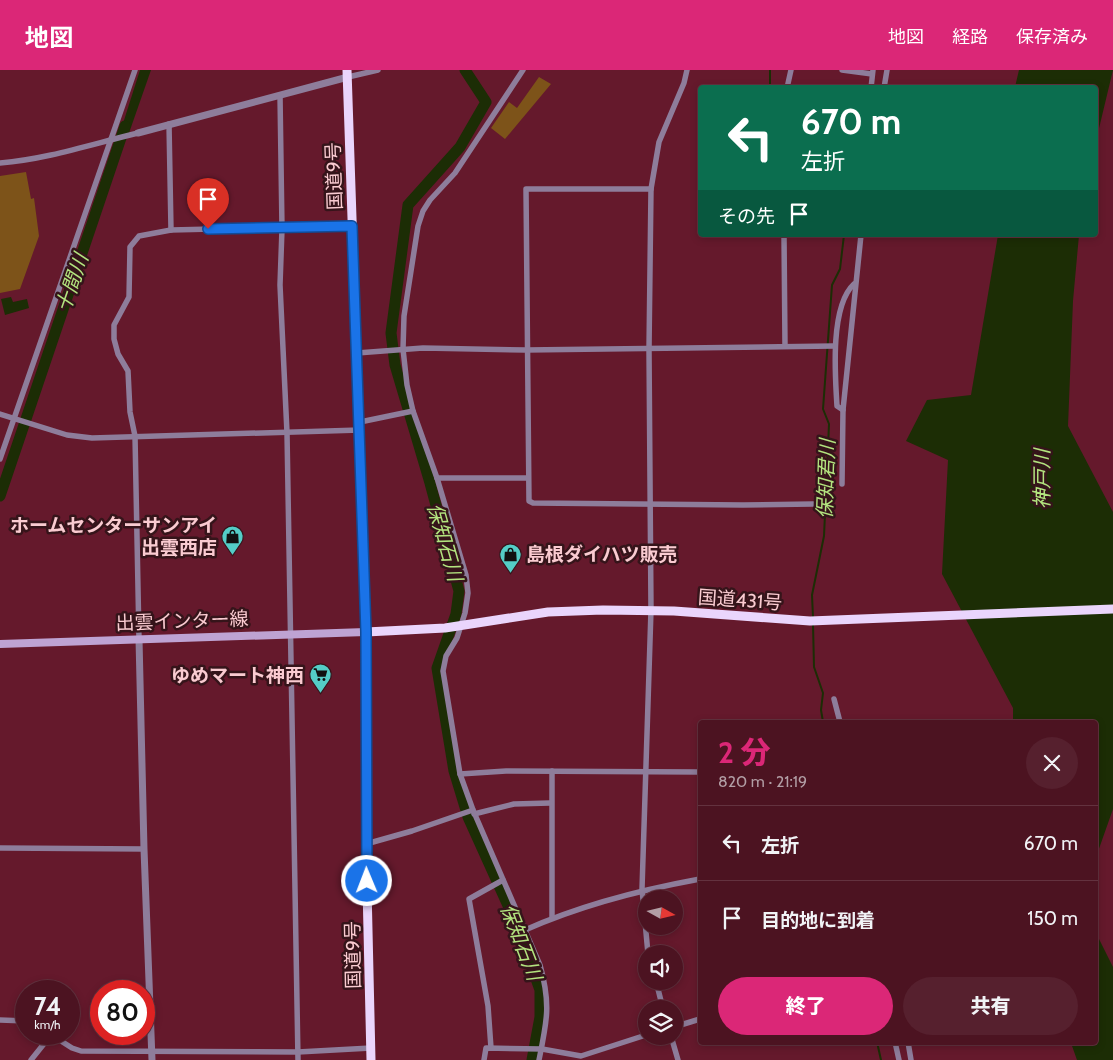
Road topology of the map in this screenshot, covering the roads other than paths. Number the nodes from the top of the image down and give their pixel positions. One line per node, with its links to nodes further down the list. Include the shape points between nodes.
1 (135, 70): 16 (street)
2 (378, 70): 9 (street)
3 (523, 70): 27 (street, via 455,173 423,211 404,316)
4 (687, 70): 18 (street, via 660,142)
5 (791, 70): 10 (street)
6 (842, 70): 8 (street)
7 (887, 70): 12 (street)
8 (873, 72): 11 (street)
9 (348, 74): 13 (street); 19 (highway, 国道9号)
10 (788, 85)
11 (871, 85)
12 (884, 85)
13 (280, 94): 14 (street); 20 (street)
14 (169, 124): 15 (street); 21 (street)
15 (138, 133): 16 (street)
16 (114, 139): 17 (street, via 32,160); 34 (street)
17 (0, 164)
18 (651, 189): 28 (street); 29 (street, via 526,189)
19 (352, 226): 20 (street); 30 (highway, 国道9号)
20 (282, 228): 21 (street); 36 (street, via 280,285)
21 (172, 230): 37 (street, via 139,236 130,247 129,297 114,325 118,354 128,371)
22 (784, 237): 25 (street)
23 (861, 237): 24 (street)
24 (854, 284): 26 (street, via 847,290); 31 (street)
25 (785, 346): 26 (street); 28 (street)
26 (834, 346): 31 (street, via 837,406)
27 (403, 349): 29 (street); 30 (street); 32 (street)
28 (649, 349): 29 (street); 42 (street)
29 (526, 350): 40 (street)
30 (358, 353): 35 (highway, 国道9号)
31 (843, 410): 41 (street)
32 (413, 411): 35 (street); 39 (street)
33 (0, 414): 34 (street)
34 (15, 417): 37 (street, via 67,435 92,438); 38 (street)
35 (360, 426): 36 (street); 47 (highway, 国道9号)
36 (287, 433): 37 (street); 48 (street)
37 (135, 436): 49 (street)
38 (0, 459)
39 (437, 478): 40 (street); 46 (street, via 466,575 468,593)
40 (528, 478): 42 (street, via 529,500 533,503)
41 (842, 484)
42 (651, 504): 43 (street); 45 (street)
43 (813, 504)
44 (1113, 609): 45 (highway, 国道431号, via 810,621)
45 (651, 610): 46 (highway, 国道431号, via 548,612); 54 (street)
46 (460, 625): 47 (highway, 国道431号); 56 (street, via 446,656 443,672)
47 (366, 632): 48 (main road, 出雲インター線); 59 (highway, 国道9号)
48 (292, 634): 49 (main road, 出雲インター線); 82 (street)
49 (139, 639): 50 (main road, 出雲インター線); 61 (street)
50 (0, 644)
51 (835, 720): 52 (street, via 834,699)
52 (839, 720)
53 (552, 771): 54 (street); 56 (street); 57 (street)
54 (644, 772): 55 (street); 64 (street)
55 (698, 772)
56 (460, 774): 58 (street)
57 (550, 804): 58 (street, via 514,804); 65 (street)
58 (473, 812): 59 (street); 63 (street)
59 (366, 844): 78 (highway, 国道9号)
60 (0, 848): 61 (street)
61 (144, 849): 81 (street)
62 (698, 879): 64 (street)
63 (502, 880): 66 (street); 79 (street, via 469,899 488,1006)
64 (642, 889): 65 (street); 67 (street)
65 (552, 918): 66 (street)
66 (526, 930): 80 (street, via 547,991 548,1017)
67 (647, 945)
68 (0, 1020): 70 (street)
69 (698, 1020): 71 (street)
70 (15, 1021)
71 (683, 1024)
72 (638, 1038): 83 (street)
73 (42, 1045): 84 (street)
74 (67, 1045): 81 (street, via 81,1051)
75 (674, 1045): 90 (street)
76 (896, 1045): 91 (street)
77 (908, 1045): 92 (street)
78 (371, 1048): 82 (street); 87 (highway, 国道9号)
79 (490, 1048): 80 (street); 88 (street, via 486,1048)
80 (542, 1049): 83 (street); 89 (street)
81 (152, 1050): 82 (street); 85 (street)
82 (298, 1052): 86 (street)
83 (581, 1058)
84 (31, 1060)
85 (152, 1060)
86 (298, 1060)
87 (371, 1060)
88 (484, 1060)
89 (539, 1060)
90 (678, 1060)
91 (899, 1060)
92 (911, 1060)

